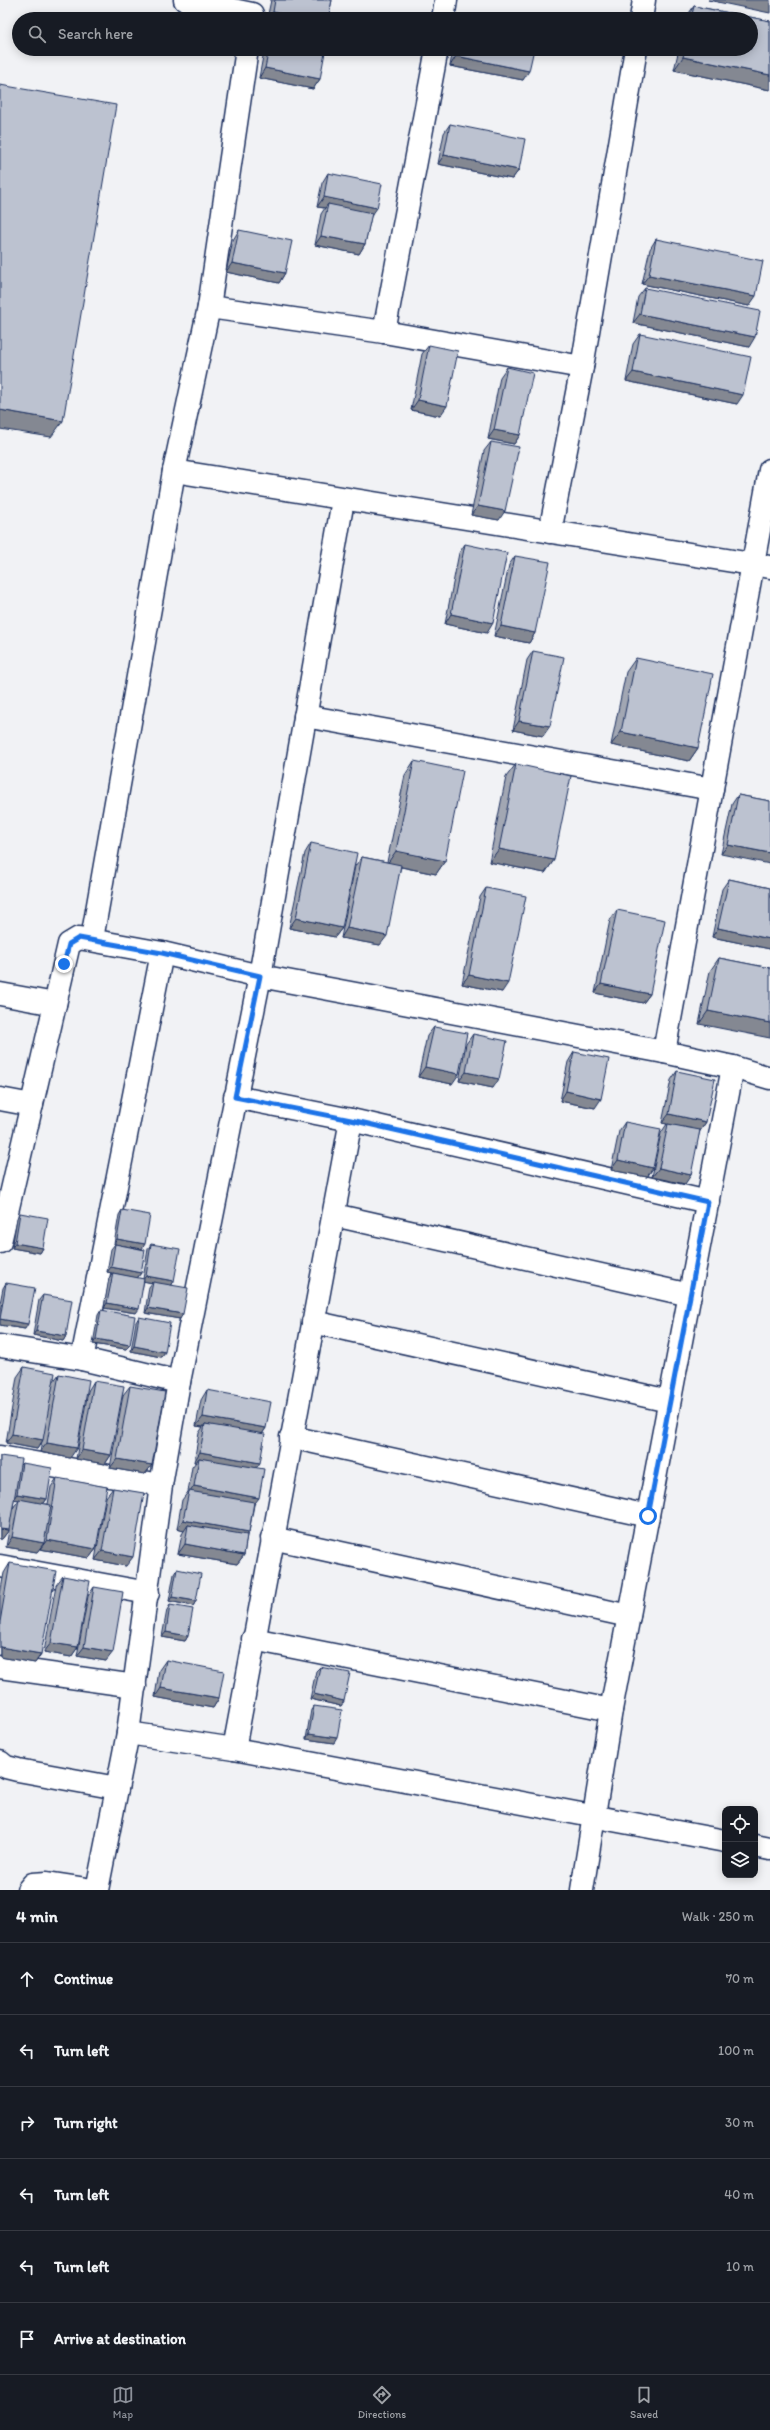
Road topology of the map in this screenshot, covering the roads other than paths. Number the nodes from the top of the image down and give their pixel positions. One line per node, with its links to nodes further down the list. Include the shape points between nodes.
1 (185, 0): 4 (street)
2 (446, 0): 5 (street)
3 (644, 0): 6 (street)
4 (253, 11)
5 (444, 12)
6 (642, 12)
7 (246, 56): 10 (street)
8 (436, 56): 11 (street)
9 (635, 56): 12 (street)
10 (209, 307): 11 (street); 14 (street)
11 (384, 332): 12 (street)
12 (582, 367): 16 (street)
13 (770, 470): 17 (street)
14 (174, 471): 15 (street); 20 (street)
15 (343, 500): 16 (street); 18 (street)
16 (550, 532): 17 (street)
17 (762, 566): 19 (street)
18 (304, 716): 19 (street); 22 (street)
19 (712, 789): 25 (street)
20 (92, 939): 21 (street); 24 (street, via 79,938 69,944)
21 (162, 953): 22 (street); 39 (street)
22 (260, 976): 25 (street); 28 (street)
23 (0, 994): 24 (street)
24 (55, 1004): 30 (street)
25 (664, 1052): 26 (street)
26 (733, 1067): 27 (street); 32 (street)
27 (770, 1078)
28 (235, 1097): 31 (street); 40 (street)
29 (0, 1099): 30 (street)
30 (32, 1105): 33 (street)
31 (351, 1120): 32 (street); 34 (street)
32 (708, 1202): 36 (street)
33 (4, 1211): 35 (street)
34 (334, 1215): 36 (street); 37 (street)
35 (0, 1242)
36 (690, 1295): 41 (street)
37 (313, 1322): 41 (street); 42 (street)
38 (0, 1346): 39 (street)
39 (82, 1359): 40 (street)
40 (179, 1382): 44 (street)
41 (670, 1401): 45 (street)
42 (291, 1437): 45 (street); 46 (street)
43 (0, 1457): 44 (street)
44 (161, 1485): 48 (street)
45 (648, 1516): 49 (street)
46 (272, 1538): 49 (street); 50 (street)
47 (0, 1566): 48 (street)
48 (148, 1593): 52 (street)
49 (629, 1616): 53 (street)
50 (253, 1639): 53 (street); 55 (street)
51 (0, 1667): 52 (street)
52 (135, 1686): 54 (street)
53 (611, 1710): 58 (street)
54 (128, 1734): 55 (street); 57 (street)
55 (234, 1749): 58 (street)
56 (0, 1762): 57 (street, via 6,1767 18,1770)
57 (116, 1788): 64 (street)
58 (593, 1816): 59 (street); 65 (street)
59 (722, 1840)
60 (758, 1847): 61 (street)
61 (770, 1849)
62 (28, 1890): 63 (street, via 34,1884 47,1883)
63 (93, 1890)
64 (97, 1890)
65 (582, 1890)

